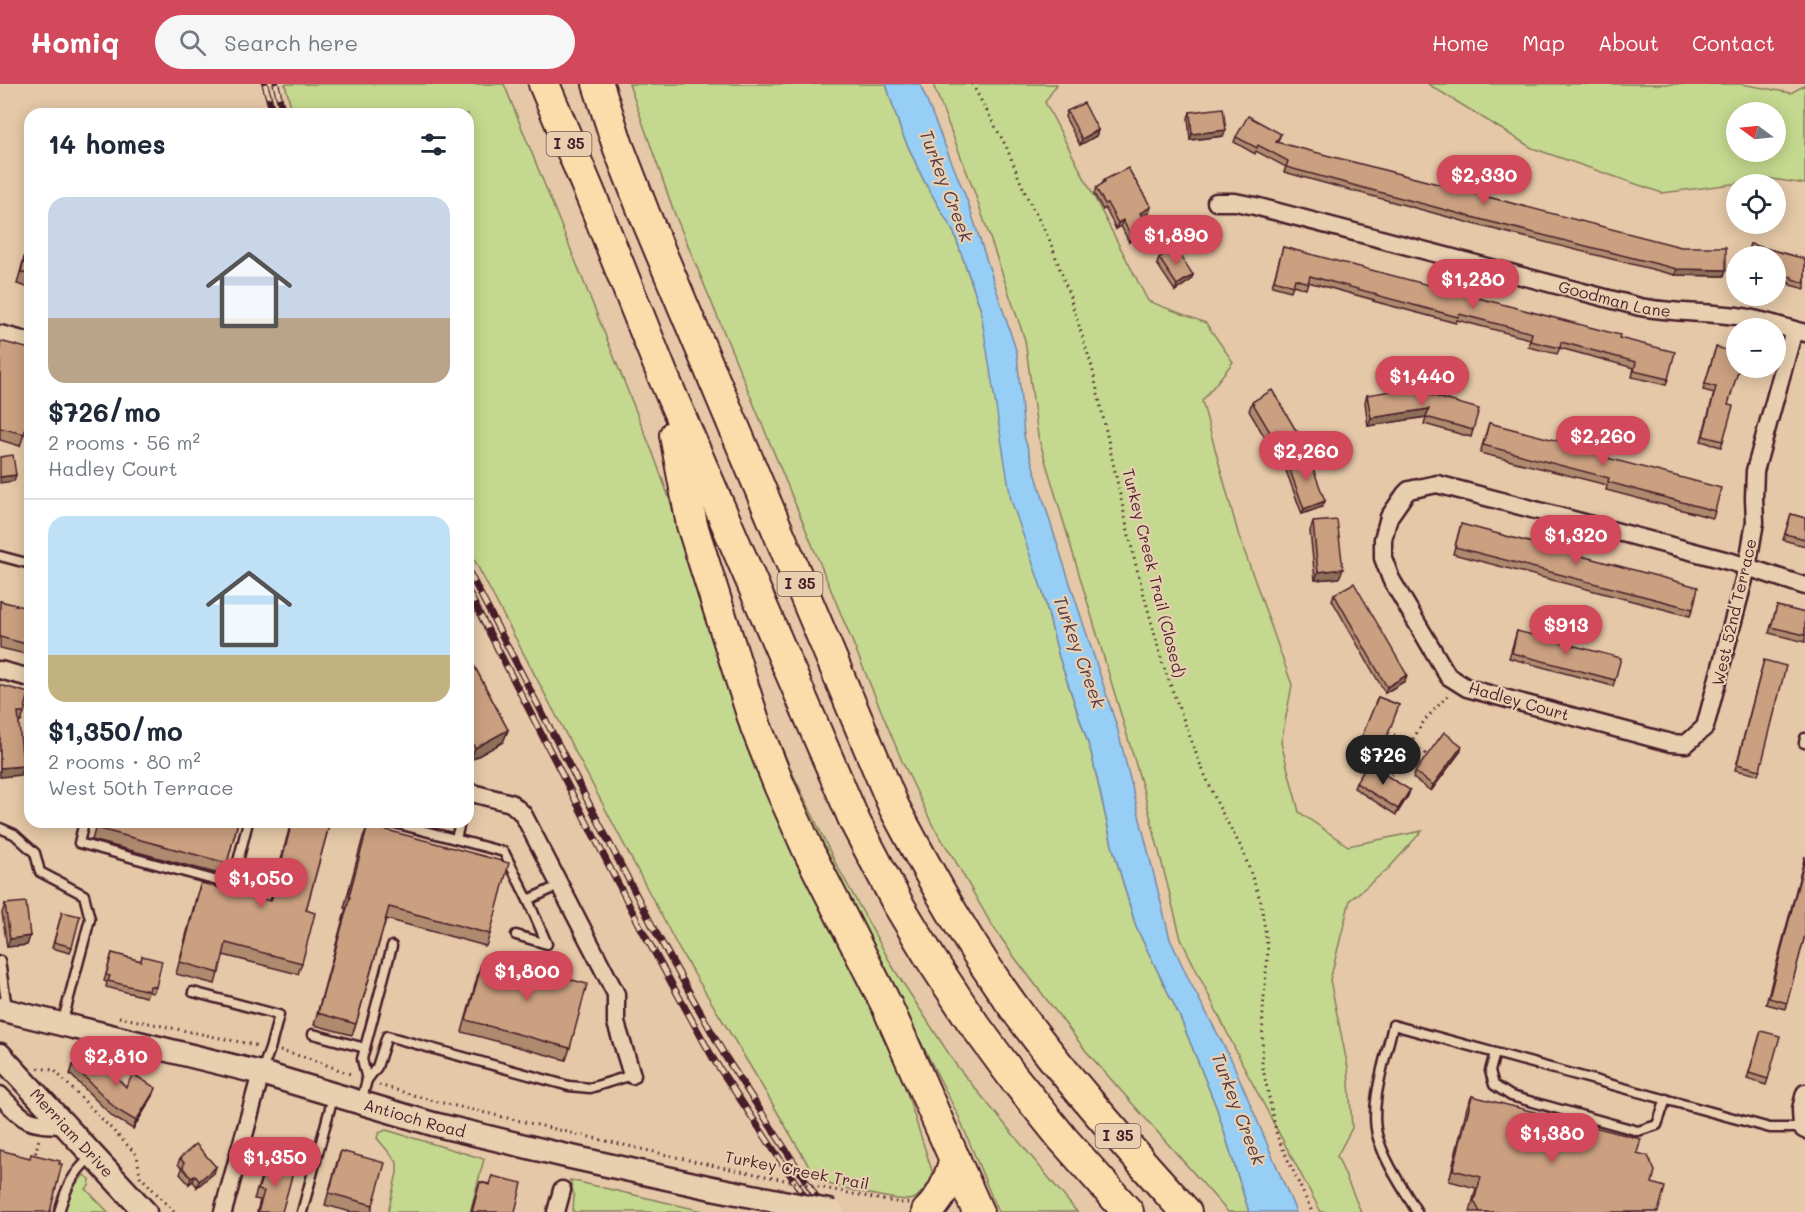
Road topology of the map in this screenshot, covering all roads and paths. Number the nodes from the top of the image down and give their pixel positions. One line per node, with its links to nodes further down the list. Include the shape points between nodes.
1 (544, 84): 8 (highway, I 35)
2 (598, 84): 68 (highway, I 35, via 644,213 894,807 965,936 1014,1007 1060,1067)
3 (972, 84): 69 (path, Turkey Creek Trail (Closed), via 1006,146 1070,294 1092,367 1134,558 1163,665 1199,761 1243,851 1261,902 1268,951 1262,1064 1277,1136)
4 (1216, 202): 5 (street, Goodman Lane, via 1256,206 1640,307 1735,316)
5 (1799, 332): 11 (street, West 52nd Terrace, via 1755,471 1755,522)
6 (0, 334): 7 (street)
7 (24, 340)
8 (663, 376): 53 (highway, via 693,525 756,727 809,852 887,1006); 67 (highway, I 35, via 855,822 898,904 992,1049 1063,1139)
9 (0, 556): 10 (lane)
10 (24, 562)
11 (1747, 568): 12 (street); 15 (street, Hadley Court, via 1437,484 1408,490 1389,517 1383,558 1418,627 1448,675); 18 (street, West 52nd Terrace, via 1705,727)
12 (1805, 586)
13 (0, 670): 14 (street)
14 (24, 676)
15 (1458, 682): 17 (path); 18 (street, Hadley Court, via 1478,691)
16 (1389, 733): 17 (path)
17 (1410, 743): 19 (path); 20 (path)
18 (1686, 744)
19 (1429, 756)
20 (1387, 783)
21 (474, 794): 28 (street, via 511,804 523,813)
22 (0, 828): 35 (lane, via 14,834 35,853 40,872 84,896 90,919)
23 (83, 828): 24 (lane, via 79,843 232,885)
24 (246, 828)
25 (414, 828): 27 (lane)
26 (459, 828): 27 (lane)
27 (456, 839): 29 (lane, via 504,852)
28 (560, 885): 29 (lane); 42 (street, via 616,994 616,1023)
29 (528, 900): 30 (lane, via 547,944)
30 (516, 935)
31 (392, 946): 37 (lane)
32 (0, 961): 34 (lane)
33 (193, 992): 41 (lane, via 279,1015)
34 (4, 1010): 35 (main road, Antioch Road)
35 (62, 1024): 41 (main road, Antioch Road)
36 (313, 1034): 37 (lane)
37 (365, 1048): 43 (lane, via 362,1059)
38 (1495, 1053): 47 (lane); 47 (lane, via 1490,1071 1494,1085 1511,1096 1638,1131 1657,1125); 70 (lane, via 1394,1024 1375,1118 1384,1154)
39 (0, 1055): 49 (main road, Merriam Drive)
40 (31, 1067): 60 (path, via 54,1070 137,1155 140,1176)
41 (261, 1073): 46 (main road, Antioch Road); 61 (street)
42 (632, 1075): 43 (lane, via 590,1089 568,1086 387,1036 377,1066)
43 (367, 1080): 48 (lane)
44 (1805, 1093): 50 (street, via 1801,1109)
45 (0, 1095): 49 (street, via 22,1118 38,1124)
46 (334, 1095): 48 (main road, Antioch Road); 62 (lane)
47 (1666, 1099): 50 (lane, via 1770,1128)
48 (361, 1103): 64 (main road, Antioch Road, bridge, via 562,1155)
49 (63, 1125): 52 (main road, Merriam Drive)
50 (1804, 1129)
51 (40, 1135): 55 (path)
52 (92, 1156): 58 (lane, via 75,1172); 59 (main road, Merriam Drive)
53 (955, 1159): 65 (highway, via 940,1198); 66 (highway)
54 (706, 1164): 57 (path, Turkey Creek Trail, bridge)
55 (33, 1166)
56 (562, 1190): 63 (street)
57 (883, 1200)
58 (59, 1212)
59 (145, 1212)
60 (174, 1212)
61 (223, 1212)
62 (302, 1212)
63 (556, 1212)
64 (833, 1212)
65 (927, 1212)
66 (978, 1212)
67 (1128, 1212)
68 (1186, 1212)
69 (1312, 1212)
70 (1417, 1212)

